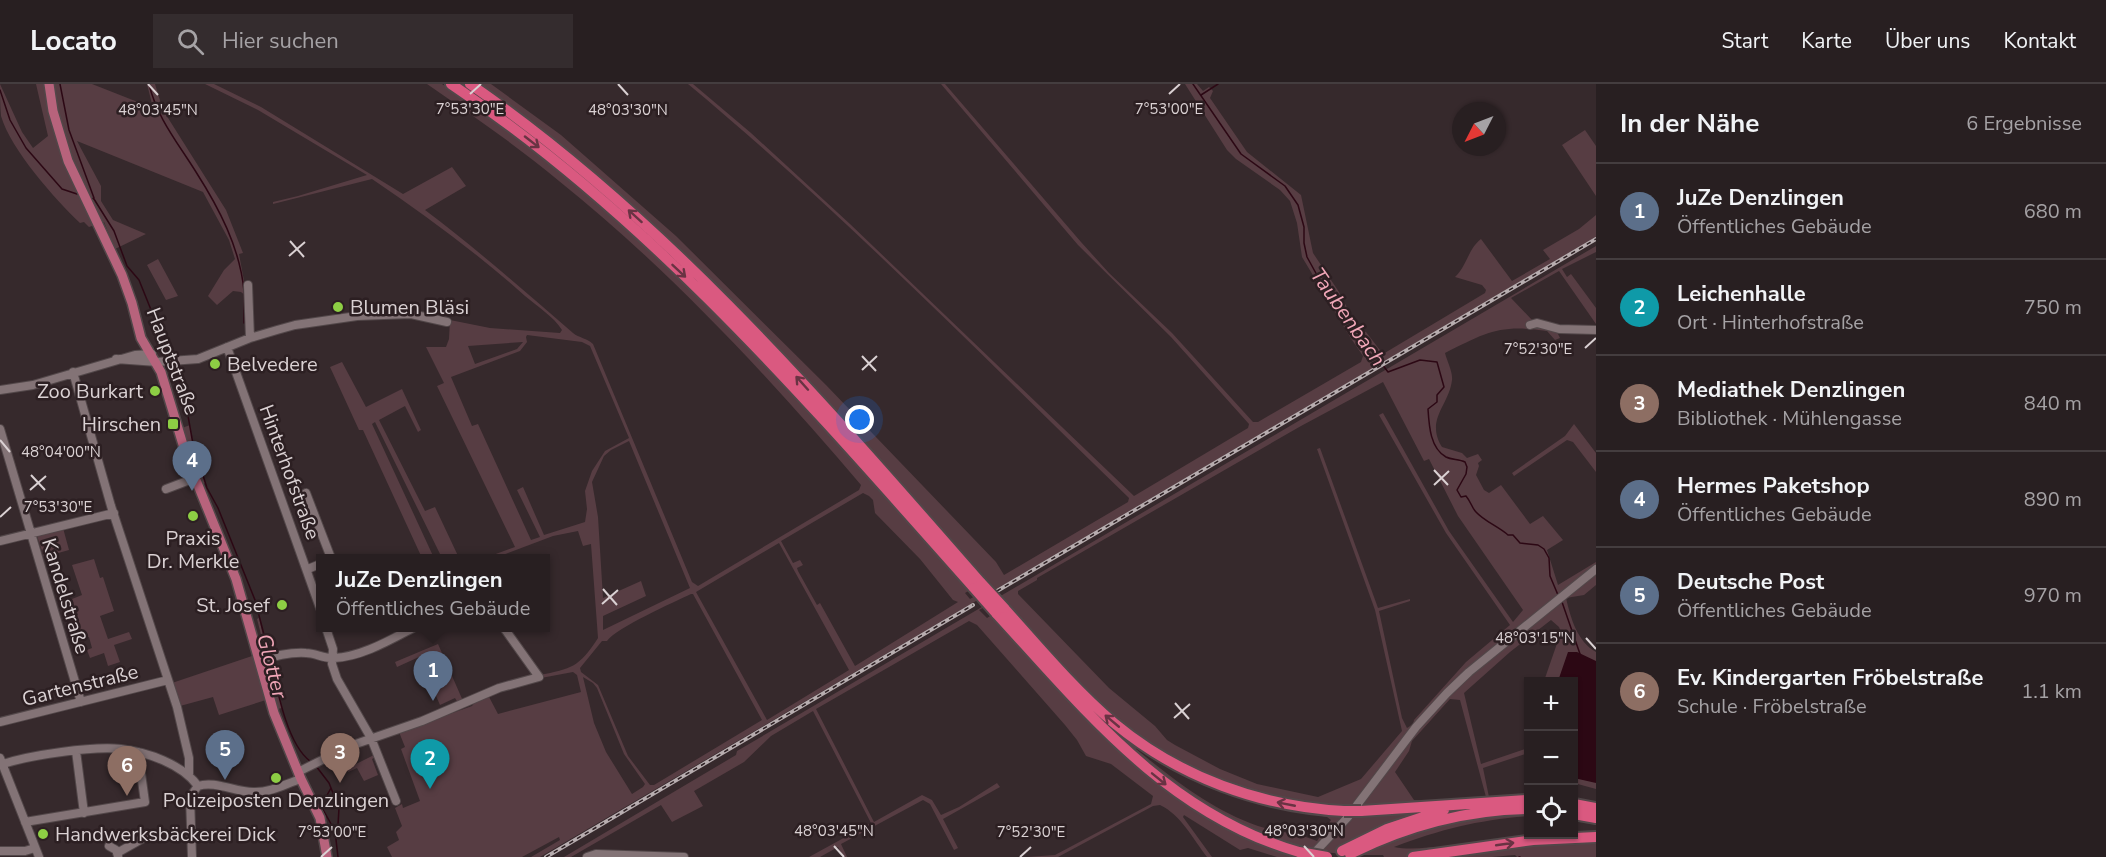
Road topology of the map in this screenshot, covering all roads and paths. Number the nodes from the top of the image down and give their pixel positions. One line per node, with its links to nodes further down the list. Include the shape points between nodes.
1 (49, 84): 8 (main road, Hauptstraße, via 61,142 122,275)
2 (451, 84): 27 (highway, one-way to 27, via 567,170 694,285)
3 (470, 84): 27 (highway, one-way to 3, via 787,366 659,237 515,116)
4 (248, 285): 9 (street)
5 (447, 322): 9 (street, via 411,314 357,316 295,325)
6 (1530, 325): 7 (street)
7 (1596, 330)
8 (141, 338): 11 (street); 12 (main road, Hauptstraße)
9 (250, 338): 10 (street)
10 (227, 347): 12 (street, via 198,359); 25 (street, Hinterhofstraße)
11 (135, 355): 12 (street); 13 (street)
12 (154, 358): 13 (street); 17 (main road, Hauptstraße)
13 (116, 359): 14 (street)
14 (73, 372): 15 (street, via 33,385); 20 (street)
15 (0, 390)
16 (0, 429): 21 (street, Kandelstraße)
17 (195, 478): 18 (street); 34 (main road, Hauptstraße)
18 (166, 489)
19 (311, 497): 23 (street)
20 (114, 513): 21 (street); 35 (street)
21 (30, 535): 22 (street); 36 (street, Kandelstraße)
22 (0, 542)
23 (330, 554)
24 (316, 566): 25 (street)
25 (308, 569): 28 (street, Hinterhofstraße)
26 (1596, 569): 49 (street, via 1447,693 1416,727)
27 (978, 586): 29 (highway, bridge)
28 (316, 593)
29 (1000, 610): 53 (highway, one-way to 29, via 1252,796 1166,759 1103,713); 69 (highway, one-way to 69, bridge, via 1106,732 1162,782 1233,827 1299,852)
30 (328, 632): 33 (street)
31 (403, 632): 33 (street, via 352,655)
32 (508, 632): 38 (street, via 539,677)
33 (332, 658): 34 (street, via 306,653); 38 (street, via 337,679)
34 (267, 659): 43 (main road, Hauptstraße, via 274,713)
35 (168, 680): 36 (street, Gartenstraße); 42 (street, via 185,740)
36 (81, 702): 37 (street, Gartenstraße)
37 (0, 722)
38 (371, 738): 43 (street); 46 (street)
39 (76, 752): 40 (street, via 112,748); 41 (street); 52 (street)
40 (138, 752): 42 (street); 52 (street, via 145,802)
41 (1, 761): 56 (street)
42 (189, 774): 44 (street)
43 (299, 775): 44 (street, via 274,790 254,793); 66 (main road, Hauptstraße, via 320,818)
44 (198, 786): 65 (street, via 190,796)
45 (1524, 800): 47 (highway)
46 (396, 801)
47 (1464, 804): 49 (highway); 51 (highway, via 1394,826 1346,853 1430,823 1477,812)
48 (1578, 805): 50 (highway)
49 (1359, 808): 53 (highway, bridge)
50 (1596, 808)
51 (1524, 809)
52 (84, 813): 56 (street)
53 (1346, 814): 61 (street)
54 (1578, 815): 55 (highway)
55 (1596, 818)
56 (25, 822): 60 (street)
57 (149, 835): 63 (street)
58 (1596, 837): 70 (highway, one-way to 58, via 1533,840)
59 (109, 846): 63 (street)
60 (35, 848): 62 (street); 64 (street)
61 (1317, 850)
62 (0, 851)
63 (118, 855)
64 (39, 857)
65 (192, 857)
66 (327, 857)
67 (587, 857): 68 (street)
68 (684, 857)
69 (1328, 857)
70 (1413, 857)

